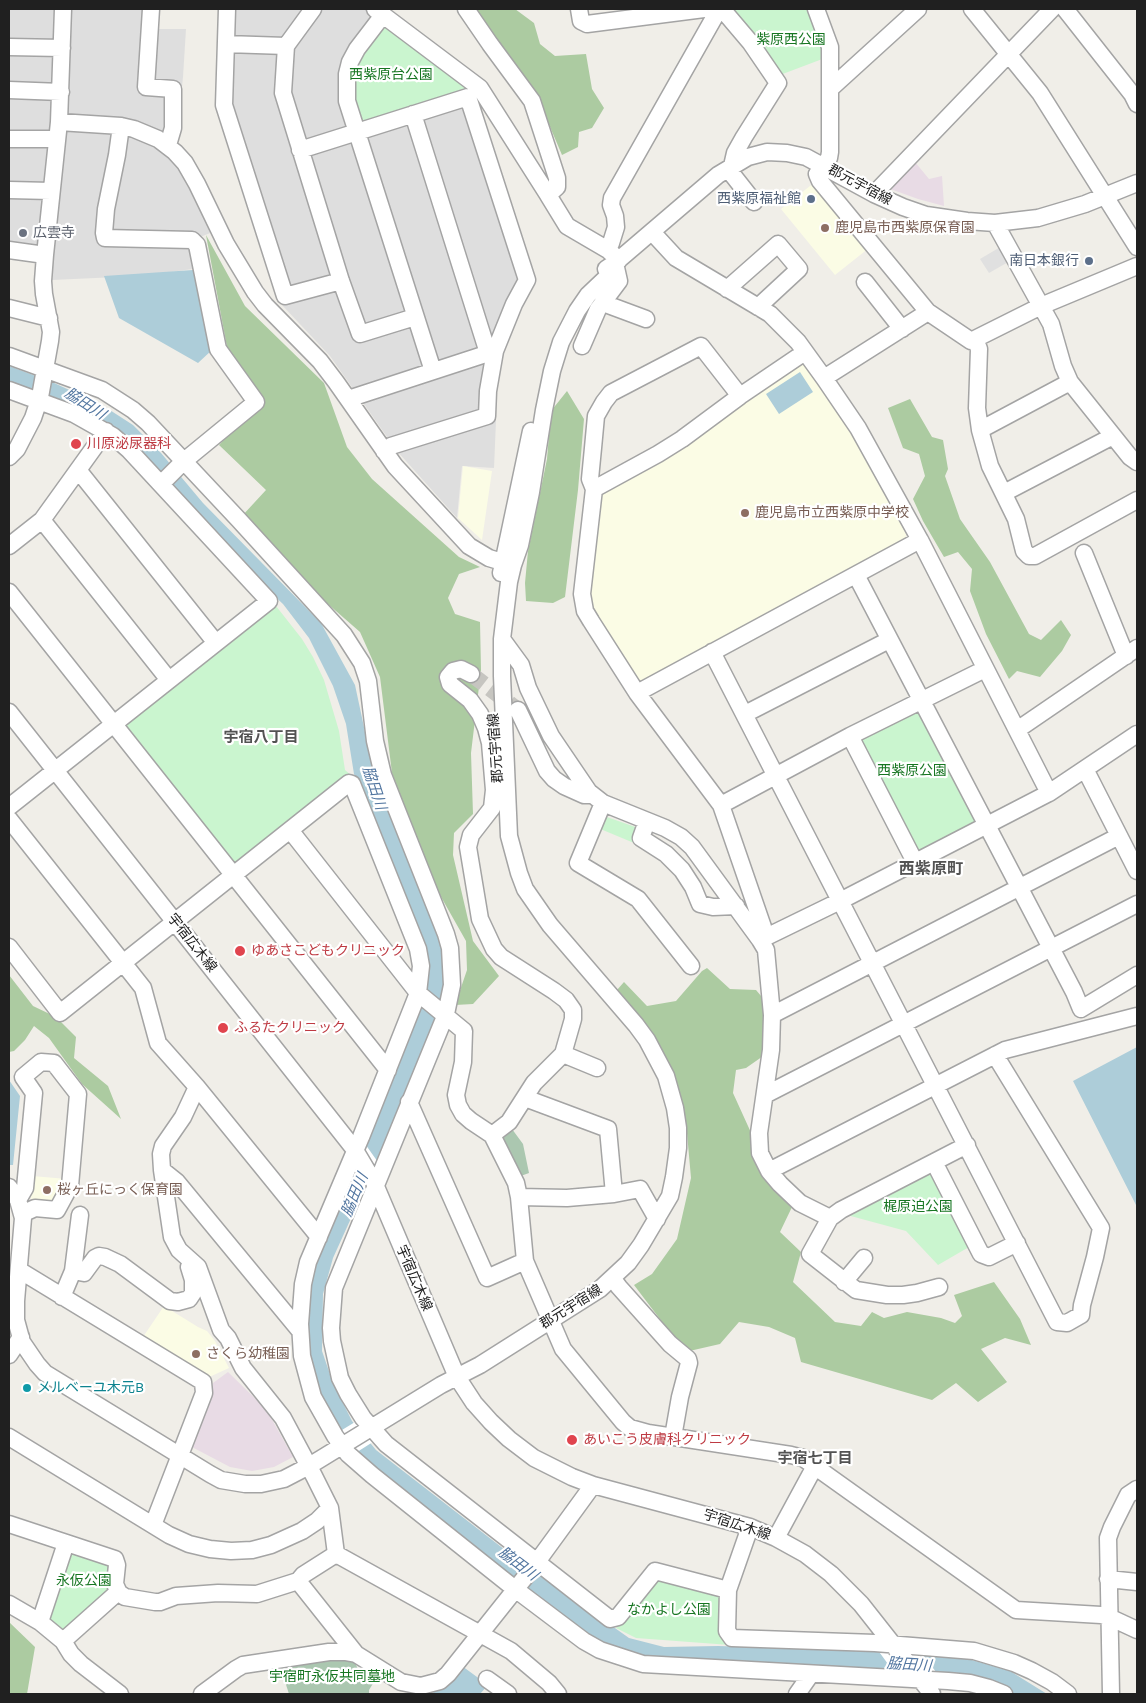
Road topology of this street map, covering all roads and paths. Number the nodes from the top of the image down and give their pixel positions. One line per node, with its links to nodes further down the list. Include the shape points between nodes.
1 (63, 9): 18 (street)
2 (150, 9): 30 (street, via 146,86 173,89 173,128)
3 (227, 9): 15 (street)
4 (313, 9): 16 (street)
5 (466, 9): 38 (street, via 532,101 557,178 557,187)
6 (579, 9): 7 (street, via 581,21 587,24)
7 (704, 9)
8 (720, 9): 33 (street, via 750,42 778,83 744,137); 46 (street, via 612,198 616,216 611,243)
9 (816, 9): 20 (street, via 830,47)
10 (918, 9): 20 (street)
11 (972, 9): 19 (street)
12 (1052, 9): 19 (street)
13 (1065, 9): 23 (street)
14 (379, 12): 27 (street, via 350,62 347,74 347,101); 38 (street, via 480,88)
15 (226, 44): 16 (street); 48 (street, via 224,105 285,296)
16 (286, 46): 31 (street, via 283,93)
17 (9, 47): 18 (street)
18 (62, 48): 22 (street)
19 (1009, 54): 37 (street); 39 (street, via 1040,93)
20 (830, 89): 32 (street, via 830,152)
21 (9, 90): 22 (street)
22 (61, 92): 25 (street)
23 (1137, 102)
24 (413, 114): 27 (street); 62 (street); 62 (street, via 468,97 527,280)
25 (59, 122): 26 (street); 29 (street)
26 (120, 126): 30 (street, via 146,133); 78 (street, via 106,209 105,238 192,240 198,245 218,349 256,402)
27 (356, 132): 31 (street); 56 (street)
28 (9, 139): 29 (street)
29 (57, 140): 36 (street)
30 (168, 145): 72 (street, via 185,163 226,244 256,292 320,361)
31 (300, 150): 48 (street)
32 (824, 166): 33 (street, 郡元宇宿線, via 787,152 768,152 748,157); 37 (street, 郡元宇宿線); 55 (street, via 817,174 820,181)
33 (730, 167): 40 (street); 42 (street, 郡元宇宿線)
34 (1137, 183): 39 (street, 郡元宇宿線)
35 (9, 190): 36 (street)
36 (52, 191): 45 (street)
37 (874, 194): 41 (street, 郡元宇宿線, via 926,215)
38 (548, 195): 46 (street, via 567,226)
39 (1105, 196): 41 (street, 郡元宇宿線, via 1038,218); 43 (street)
40 (754, 202)
41 (995, 223): 52 (street)
42 (652, 232): 46 (street, 郡元宇宿線); 50 (street, via 676,258)
43 (1137, 247)
44 (9, 250): 45 (street)
45 (45, 255): 57 (street, via 44,294)
46 (614, 258): 51 (street, via 619,281); 89 (street, 郡元宇宿線, via 607,277 577,311 561,342 544,410 520,545)
47 (1137, 266): 52 (street)
48 (340, 280): 56 (street, via 360,334)
49 (865, 282): 59 (street)
50 (727, 289): 53 (street); 53 (street, via 778,244 799,269)
51 (603, 303): 58 (street); 61 (street, via 588,328)
52 (1041, 306): 60 (street); 68 (street, via 1051,324)
53 (758, 307): 63 (street, via 770,314)
54 (9, 308): 57 (street)
55 (928, 312): 59 (street); 60 (street, via 971,341)
56 (415, 317): 66 (street)
57 (49, 318): 65 (street, via 50,341)
58 (646, 319)
59 (902, 329): 67 (street)
60 (976, 339): 73 (street, via 979,349 977,408)
61 (582, 346)
62 (492, 352): 66 (street); 76 (street, via 487,416)
63 (805, 352): 67 (street); 70 (street)
64 (9, 356): 65 (street)
65 (45, 370): 71 (street); 78 (street, via 82,382 116,399 148,423)
66 (433, 371): 72 (street)
67 (824, 378): 86 (street, via 858,428)
68 (1070, 382): 73 (street); 75 (street)
69 (9, 390): 71 (street)
70 (740, 396): 82 (street, via 682,439); 82 (street, via 701,346 611,393 596,416 590,479)
71 (39, 399): 74 (street); 77 (street, via 29,428)
72 (348, 399): 76 (street)
73 (980, 430): 83 (street, via 990,466)
74 (106, 431): 80 (street); 81 (street)
75 (1113, 436): 79 (street); 83 (street)
76 (384, 451): 89 (street, via 469,546 489,558)
77 (9, 457)
78 (182, 463): 81 (street); 140 (street, via 344,635 362,663 368,681 383,776 450,948 452,985)
79 (1136, 466)
80 (78, 470): 85 (street); 94 (street)
81 (162, 482): 94 (street, via 269,601)
82 (594, 489): 102 (street, via 583,600 585,611)
83 (1004, 493): 84 (street, via 1016,519 1024,551 1029,556 1035,556)
84 (1137, 500)
85 (42, 520): 87 (street); 100 (street)
86 (920, 540): 90 (street); 97 (street)
87 (9, 546)
88 (1084, 553): 96 (street)
89 (508, 564): 92 (street, 郡元宇宿線); 104 (street, 郡元宇宿線, via 497,591 493,633)
90 (856, 575): 93 (street); 95 (street)
91 (9, 592): 108 (street)
92 (502, 639): 99 (street, 郡元宇宿線); 101 (street, via 521,665)
93 (889, 640): 103 (street); 107 (street)
94 (216, 643): 100 (street)
95 (712, 652): 102 (street); 107 (street)
96 (1132, 652): 109 (street)
97 (985, 669): 103 (street); 109 (street)
98 (471, 674): 144 (street, via 461,669 448,677 450,684 470,700 480,714 490,743 494,790 492,808 471,835 468,847 480,919 501,957 554,991 573,1010)
99 (502, 676): 101 (street, via 520,678); 104 (street, 郡元宇宿線)
100 (169, 680): 108 (street)
101 (528, 688): 116 (street, via 551,736 589,792)
102 (637, 692): 117 (street)
103 (922, 700): 111 (street); 121 (street)
104 (498, 702): 164 (street, 郡元宇宿線, via 508,869 529,913 643,1049 654,1071 662,1092 670,1134 669,1162)
105 (518, 710): 116 (street, via 547,771 554,779)
106 (9, 712): 113 (street, 宇宿広木線)
107 (745, 714): 114 (street)
108 (113, 724): 113 (street); 126 (street)
109 (1017, 730): 115 (street)
110 (1137, 734): 112 (street)
111 (850, 736): 114 (street); 124 (street)
112 (1085, 769): 115 (street); 123 (street)
113 (54, 770): 118 (street); 131 (street, 宇宿広木線)
114 (776, 775): 117 (street); 128 (street)
115 (1049, 793): 121 (street)
116 (598, 799): 120 (street); 137 (street, via 578,863 638,899)
117 (721, 805): 132 (street, via 763,927)
118 (9, 807)
119 (9, 819): 135 (street)
120 (647, 821): 130 (street, via 665,828 692,847); 130 (street, via 641,838 666,854 682,870 700,904)
121 (987, 825): 124 (street); 127 (street)
122 (290, 830): 126 (street); 139 (street); 139 (street, via 348,783 352,784 418,949 421,966)
123 (1119, 836): 125 (street); 127 (street)
124 (915, 862): 128 (street)
125 (1137, 871)
126 (233, 875): 131 (street); 147 (street)
127 (1019, 888): 134 (street); 136 (street)
128 (840, 901): 132 (street); 136 (street)
129 (1137, 904): 134 (street)
130 (736, 906): 132 (street)
131 (175, 922): 135 (street); 155 (street, 宇宿広木線)
132 (760, 940): 141 (street, via 766,950)
133 (9, 948): 135 (street, via 60,1012)
134 (1050, 948): 138 (street, via 1081,1009); 143 (street)
135 (124, 962): 149 (street, via 144,988 158,1043)
136 (872, 963): 141 (street); 143 (street)
137 (691, 966)
138 (1137, 975)
139 (419, 994): 140 (street); 147 (street)
140 (443, 1013): 152 (street); 153 (street, via 465,1035 456,1095 458,1105 463,1114)
141 (772, 1014): 150 (street)
142 (1137, 1016): 145 (street)
143 (904, 1024): 148 (street); 150 (street)
144 (563, 1054): 146 (street); 151 (street, via 534,1083)
145 (994, 1055): 148 (street); 167 (street, via 1101,1228 1081,1315 1067,1323 1057,1322)
146 (597, 1068)
147 (388, 1070): 155 (street)
148 (936, 1085): 154 (street); 158 (street)
149 (196, 1087): 157 (street, via 183,1117 163,1146); 166 (street)
150 (765, 1095): 158 (street, via 759,1133 760,1153)
151 (525, 1098): 153 (street, via 509,1122); 160 (street, via 608,1129)
152 (409, 1102): 159 (street); 170 (street, via 487,1278)
153 (492, 1135): 161 (street, via 516,1183)
154 (967, 1146): 156 (street); 167 (street)
155 (356, 1152): 159 (street, 宇宿広木線); 166 (street)
156 (934, 1162): 165 (street); 167 (street, via 981,1254 989,1258)
157 (162, 1170): 168 (street, via 172,1237); 178 (street, via 177,1182)
158 (769, 1171): 165 (street, via 800,1203)
159 (375, 1183): 181 (street, 宇宿広木線); 182 (street, via 337,1276 331,1328 340,1378)
160 (614, 1194): 161 (street, via 567,1198); 164 (street, via 640,1188)
161 (519, 1197): 170 (street)
162 (16, 1200): 162 (street, 郡元宇宿線, via 25,1188 34,1093 23,1077 41,1062 54,1063 78,1094 70,1186 57,1210 35,1208); 171 (street, 郡元宇宿線)
163 (80, 1215): 172 (street)
164 (659, 1215): 173 (street, 郡元宇宿線, via 633,1257)
165 (830, 1218): 174 (street, via 810,1254)
166 (318, 1236): 178 (street, via 302,1284)
167 (1017, 1243)
168 (185, 1256): 172 (street, via 193,1280 193,1293 190,1298 178,1302 170,1301 120,1264 105,1257 95,1258 84,1273); 187 (street, via 198,1267 221,1330 243,1368 277,1409)
169 (864, 1258): 174 (street)
170 (525, 1261): 177 (street)
171 (19, 1270): 176 (street); 179 (street, 郡元宇宿線, via 16,1320)
172 (73, 1271): 176 (street)
173 (613, 1278): 177 (street, 郡元宇宿線); 184 (street, via 670,1344 688,1359)
174 (844, 1282): 175 (street, via 856,1290 887,1295 917,1293)
175 (939, 1287)
176 (62, 1296): 186 (street, via 203,1382 204,1393)
177 (550, 1320): 181 (street, 郡元宇宿線); 184 (street, via 564,1349 623,1422 639,1431)
178 (300, 1330): 185 (street, via 302,1356 313,1397)
179 (21, 1337): 180 (street); 186 (street, 郡元宇宿線, via 27,1351 46,1373)
180 (9, 1356)
181 (457, 1377): 182 (street, 郡元宇宿線); 189 (street, 宇宿広木線, via 474,1403 509,1439 552,1468)
182 (369, 1428): 185 (street, 郡元宇宿線); 198 (street)
183 (9, 1437): 193 (street)
184 (674, 1437): 188 (street, via 791,1455)
185 (343, 1444): 187 (street, 郡元宇宿線); 202 (street, via 357,1463)
186 (180, 1456): 187 (street, 郡元宇宿線, via 221,1480 245,1484 284,1479); 193 (street)
187 (309, 1466): 191 (street)
188 (815, 1466): 195 (street); 206 (street, via 1016,1610)
189 (593, 1485): 194 (street, 宇宿広木線); 198 (street)
190 (1137, 1489): 199 (street, via 1128,1495 1108,1538)
191 (330, 1508): 193 (street, via 302,1531 252,1550 210,1549 189,1544); 197 (street)
192 (9, 1524): 196 (street)
193 (153, 1525)
194 (750, 1527): 195 (street, 宇宿広木線); 203 (street)
195 (776, 1538): 211 (street, 宇宿広木線, via 831,1574 861,1604)
196 (66, 1542): 204 (street, via 115,1559); 207 (street)
197 (336, 1554): 200 (street); 209 (street)
198 (536, 1564): 202 (street); 203 (street, via 610,1619 618,1617 655,1571)
199 (1108, 1579): 201 (street); 206 (street)
200 (298, 1581): 204 (street, via 257,1594 176,1596 160,1602 130,1598); 212 (street)
201 (1137, 1582)
202 (517, 1587): 209 (street); 213 (street, via 584,1640 622,1658 663,1666)
203 (728, 1590): 211 (street, via 727,1631 732,1638)
204 (118, 1592): 210 (street)
205 (9, 1604): 207 (street)
206 (1109, 1617): 208 (street); 224 (street)
207 (40, 1622): 210 (street)
208 (1137, 1630)
209 (480, 1634): 212 (street, via 448,1674 440,1681 421,1686 401,1682); 219 (street, via 511,1651)
210 (63, 1641): 216 (street, via 81,1664)
211 (895, 1647): 214 (street, 宇宿広木線); 223 (street, via 956,1649 994,1656 1032,1671)
212 (356, 1654): 217 (street, via 329,1652 243,1665)
213 (810, 1674): 214 (street); 220 (street)
214 (919, 1678): 221 (street, 宇宿広木線); 222 (street, via 970,1683)
215 (487, 1679): 218 (street)
216 (120, 1694)
217 (202, 1694)
218 (508, 1694)
219 (558, 1694)
220 (797, 1694)
221 (932, 1694)
222 (1004, 1694)
223 (1068, 1694)
224 (1111, 1694)

